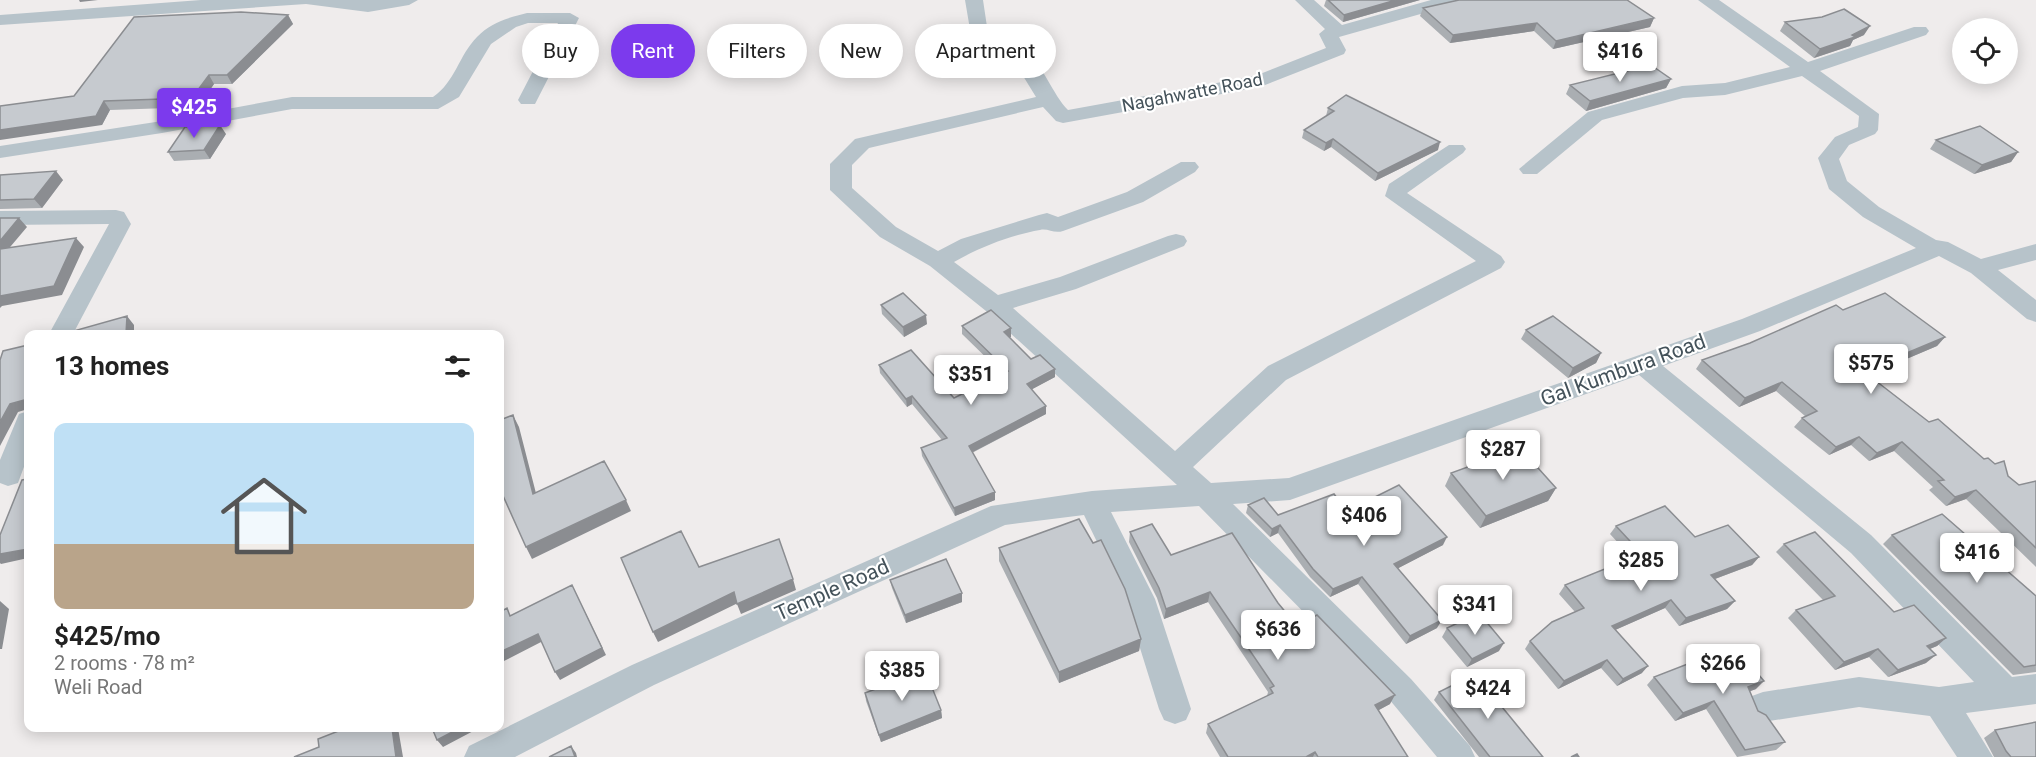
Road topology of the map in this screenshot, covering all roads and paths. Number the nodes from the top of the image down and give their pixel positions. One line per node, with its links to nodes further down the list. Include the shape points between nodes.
1 (301, 0): 8 (street)
2 (311, 0): 3 (street, via 357,7)
3 (409, 0)
4 (974, 0): 14 (street, via 980,43 1019,54)
5 (1304, 0): 11 (street)
6 (1450, 0): 11 (street)
7 (1707, 0): 12 (street)
8 (207, 4): 9 (street)
9 (0, 20)
10 (1920, 31): 12 (street)
11 (1339, 32): 14 (street, Nagahwatte Road, via 1328,34 1337,50 1260,81 1063,117)
12 (1807, 69): 18 (street, via 1725,89 1682,92 1595,116); 21 (street, via 1869,114 1868,130 1842,141 1828,158 1837,184 1871,212)
13 (528, 100): 16 (street, via 570,18 527,18 510,23 484,40 452,93 438,103 292,103)
14 (1047, 100): 23 (street, via 862,143 841,164 841,190 888,232)
15 (1456, 149): 30 (street, via 1396,189 1396,196 1493,262 1277,373)
16 (2, 157)
17 (1188, 167): 23 (street, via 1135,197 1055,226 1047,220 969,244)
18 (1530, 169)
19 (0, 218): 27 (street, via 116,218 120,224)
20 (1176, 241): 25 (street, via 1068,283)
21 (1932, 248): 24 (street, via 1940,247); 28 (street, Gal Kumbura Road, via 1751,325)
22 (2036, 252): 24 (street)
23 (938, 261): 25 (street)
24 (1979, 267): 26 (street)
25 (994, 305): 30 (street)
26 (2036, 313)
27 (63, 330)
28 (1642, 363): 32 (street, Gal Kumbura Road, via 1290,489); 34 (street, via 1861,544)
29 (24, 432): 31 (street)
30 (1175, 468): 32 (street)
31 (8, 475)
32 (1203, 492): 33 (street, Temple Road); 39 (street, via 1400,689)
33 (1092, 502): 37 (street, via 1140,599); 38 (street, Temple Road, via 1001,514 643,675)
34 (2022, 691): 35 (street)
35 (1939, 702): 36 (street, via 1859,692); 40 (street)
36 (1763, 707)
37 (1175, 709)
38 (481, 757)
39 (1458, 757)
40 (1976, 757)

